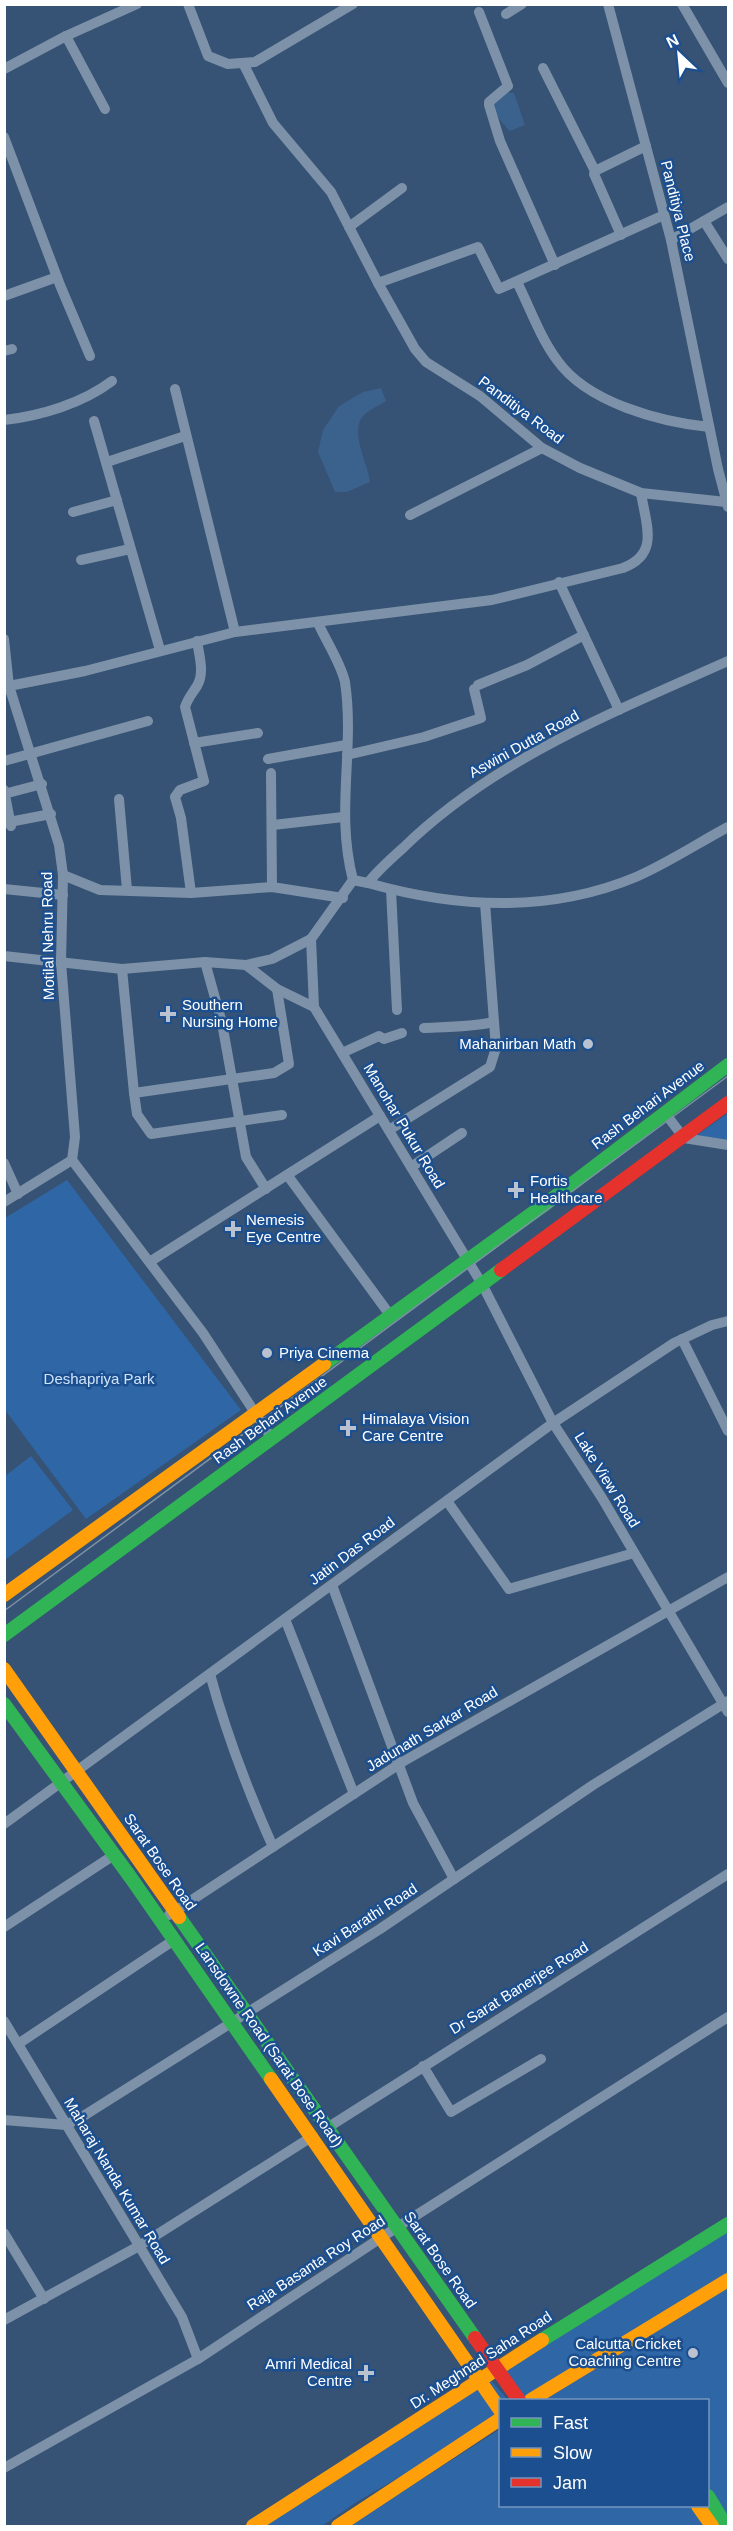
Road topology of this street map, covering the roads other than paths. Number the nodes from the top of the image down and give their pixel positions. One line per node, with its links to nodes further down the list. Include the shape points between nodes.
1 (137, 4): 9 (street)
2 (188, 4): 10 (street, via 208,56 228,64)
3 (353, 4): 10 (street, via 255,62)
4 (522, 4): 8 (street)
5 (608, 4): 16 (street, Panditiya Place)
6 (681, 4): 13 (street)
7 (479, 12): 26 (street, via 508,86 489,105 500,141)
8 (506, 14)
9 (66, 36): 12 (street); 14 (street)
10 (243, 63): 22 (street, Panditiya Road, via 273,123 331,192)
11 (543, 68): 17 (street)
12 (4, 69)
13 (729, 83)
14 (105, 109)
15 (4, 137): 27 (street)
16 (646, 146): 17 (street); 20 (street, Panditiya Place)
17 (595, 171): 23 (street)
18 (402, 188): 22 (street)
19 (729, 207): 21 (street)
20 (664, 215): 23 (street); 24 (street, Panditiya Place)
21 (705, 221): 24 (street); 25 (street)
22 (349, 227): 29 (street, Panditiya Road)
23 (621, 235): 26 (street)
24 (671, 240): 36 (street, Panditiya Place)
25 (729, 259)
26 (555, 265): 28 (street)
27 (57, 277): 30 (street); 31 (street)
28 (517, 282): 29 (street, via 499,289 478,247); 36 (street, via 558,363 584,384 643,415 670,423)
29 (378, 284): 38 (street, Panditiya Road, via 426,363 487,401)
30 (4, 296)
31 (90, 356)
32 (112, 381): 34 (street, via 89,396)
33 (175, 389): 37 (street)
34 (4, 420)
35 (94, 421): 39 (street)
36 (709, 427): 42 (street, Panditiya Place)
37 (186, 436): 39 (street); 49 (street)
38 (542, 448): 40 (street, Panditiya Road); 44 (street)
39 (107, 462): 41 (street)
40 (641, 493): 42 (street, Panditiya Road); 47 (street, via 648,537 645,553 637,562)
41 (117, 500): 43 (street); 45 (street)
42 (727, 505)
43 (74, 512)
44 (410, 515)
45 (130, 549): 46 (street); 53 (street)
46 (81, 560)
47 (558, 582): 48 (street, via 492,600); 50 (street)
48 (318, 623): 49 (street); 60 (street, via 344,681)
49 (236, 632): 51 (street)
50 (584, 635): 56 (street); 60 (street, via 476,687 481,718 424,737)
51 (197, 641): 53 (street); 59 (street, via 202,675 185,707)
52 (5, 644): 55 (street, Motilal Nehru Road)
53 (160, 650): 55 (street)
54 (729, 661): 56 (street, Aswini Dutta Road)
55 (7, 688): 61 (street, Motilal Nehru Road)
56 (619, 710): 75 (street, Aswini Dutta Road, via 490,776 430,821)
57 (148, 721): 61 (street)
58 (258, 733): 59 (street)
59 (194, 743): 80 (street, via 204,781 180,790 175,796)
60 (347, 750): 62 (street); 69 (street)
61 (32, 753): 63 (street); 65 (street, Motilal Nehru Road)
62 (268, 759)
63 (4, 761)
64 (271, 773): 71 (street)
65 (42, 784): 66 (street); 68 (street, Motilal Nehru Road)
66 (5, 792): 70 (street)
67 (119, 799): 78 (street)
68 (51, 814): 70 (street); 73 (street, Motilal Nehru Road)
69 (343, 817): 71 (street); 74 (street)
70 (8, 824)
71 (273, 825): 76 (street)
72 (729, 827): 83 (street, via 638,876 605,888 563,899)
73 (63, 875): 78 (street, via 100,890); 81 (street, Motilal Nehru Road)
74 (353, 880): 75 (street); 82 (street)
75 (368, 883): 79 (street)
76 (272, 887): 80 (street); 82 (street)
77 (4, 890): 81 (street)
78 (127, 890): 80 (street)
79 (391, 890): 83 (street); 92 (street)
80 (190, 893)
81 (63, 896): 86 (street, Motilal Nehru Road)
82 (343, 898): 84 (street)
83 (484, 903): 93 (street)
84 (311, 939): 88 (street, via 272,959); 91 (street)
85 (4, 956): 86 (street)
86 (61, 962): 89 (street); 109 (street, Motilal Nehru Road, via 75,1137)
87 (205, 963): 88 (street); 89 (street); 98 (street, via 222,1023)
88 (246, 965): 90 (street)
89 (122, 969): 99 (street)
90 (277, 989): 91 (street); 98 (street, via 289,1064 274,1073)
91 (314, 1007): 96 (street, Manohar Pukur Road)
92 (397, 1010)
93 (494, 1022): 94 (street); 105 (street, via 496,1048 490,1067)
94 (424, 1028)
95 (402, 1033): 96 (street, via 384,1039 379,1036)
96 (342, 1053): 103 (street, Manohar Pukur Road)
97 (729, 1065): 101 (main road, Rash Behari Avenue)
98 (232, 1080): 99 (street); 104 (street)
99 (134, 1093): 104 (street, via 137,1114 151,1134)
100 (729, 1103): 107 (main road, Rash Behari Avenue)
101 (665, 1113): 107 (street); 116 (main road, Rash Behari Avenue)
102 (282, 1115): 104 (street)
103 (380, 1116): 105 (street, Manohar Pukur Road); 112 (street)
104 (238, 1121): 113 (street, via 246,1157)
105 (389, 1130): 111 (street, Manohar Pukur Road)
106 (462, 1133): 111 (street)
107 (684, 1138): 108 (street); 118 (main road, Rash Behari Avenue)
108 (729, 1145)
109 (72, 1160): 114 (street); 117 (street)
110 (4, 1163): 114 (street)
111 (411, 1167): 116 (street, Manohar Pukur Road)
112 (288, 1176): 113 (street); 119 (street)
113 (266, 1190): 117 (street)
114 (18, 1194): 115 (street)
115 (4, 1202)
116 (467, 1261): 118 (street, Lake View Road); 119 (main road, Rash Behari Avenue)
117 (151, 1262): 122 (street)
118 (482, 1284): 123 (street, Lake View Road); 125 (main road, Rash Behari Avenue)
119 (390, 1315): 122 (main road, Rash Behari Avenue)
120 (729, 1321): 121 (street, Jatin Das Road)
121 (682, 1339): 123 (street, Jatin Das Road); 124 (street)
122 (255, 1412): 125 (street); 130 (main road, Rash Behari Avenue)
123 (553, 1423): 126 (street, Jatin Das Road); 127 (street, Lake View Road)
124 (729, 1431)
125 (272, 1439): 133 (main road, Rash Behari Avenue)
126 (447, 1500): 127 (street, via 509,1589); 129 (street, Jatin Das Road)
127 (634, 1552): 131 (street, Lake View Road)
128 (729, 1577): 131 (street, Jadunath Sarkar Road)
129 (332, 1585): 132 (street, Jatin Das Road); 138 (street)
130 (4, 1595)
131 (670, 1612): 137 (street, Lake View Road); 138 (street, Jadunath Sarkar Road, via 562,1669)
132 (285, 1619): 135 (street, Jatin Das Road); 141 (street)
133 (4, 1635)
134 (4, 1670): 139 (main road, Sarat Bose Road)
135 (210, 1674): 139 (street, Jatin Das Road); 143 (street, via 221,1716)
136 (4, 1704): 140 (main road, Lansdowne Road (Sarat Bose Road))
137 (727, 1705): 146 (street, Kavi Barathi Road, via 593,1785)
138 (397, 1766): 141 (street, Jadunath Sarkar Road); 146 (street, via 435,1848)
139 (77, 1772): 140 (street, Jatin Das Road); 147 (main road, Sarat Bose Road)
140 (64, 1781): 142 (street, Jatin Das Road); 144 (main road, Lansdowne Road (Sarat Bose Road))
141 (354, 1794): 143 (street, Jadunath Sarkar Road)
142 (4, 1824)
143 (273, 1846): 147 (street, Jadunath Sarkar Road)
144 (114, 1855): 148 (main road, Lansdowne Road (Sarat Bose Road)); 149 (street)
145 (729, 1874): 157 (street, Dr Sarat Banerjee Road)
146 (454, 1879): 151 (street, Kavi Barathi Road)
147 (174, 1911): 148 (street, Jadunath Sarkar Road); 151 (main road, Sarat Bose Road)
148 (160, 1921): 150 (main road, Lansdowne Road (Sarat Bose Road))
149 (4, 1927)
150 (174, 1940): 154 (main road, Lansdowne Road (Sarat Bose Road)); 155 (street)
151 (247, 2012): 154 (street, Kavi Barathi Road); 160 (main road, Sarat Bose Road)
152 (729, 2017): 163 (street, Raja Basanta Roy Road)
153 (4, 2021): 155 (street, Maharaj Nanda Kumar Road)
154 (233, 2021): 159 (street, Kavi Barathi Road); 161 (main road, Lansdowne Road (Sarat Bose Road))
155 (18, 2044): 159 (street, Maharaj Nanda Kumar Road)
156 (540, 2059): 157 (street, via 451,2112)
157 (423, 2066): 160 (street, Dr Sarat Banerjee Road)
158 (4, 2120): 159 (street)
159 (66, 2125): 166 (street, Maharaj Nanda Kumar Road)
160 (327, 2128): 163 (main road, Sarat Bose Road)
161 (313, 2136): 165 (main road, Lansdowne Road (Sarat Bose Road)); 166 (street)
162 (729, 2224): 171 (main road, Dr. Meghnad Saha Road)
163 (397, 2228): 165 (street, Raja Basanta Roy Road); 171 (main road, Sarat Bose Road)
164 (4, 2233): 168 (street)
165 (382, 2237): 170 (street, Raja Basanta Roy Road); 172 (main road, Lansdowne Road (Sarat Bose Road))
166 (139, 2246): 168 (street); 170 (street, Maharaj Nanda Kumar Road, via 182,2317)
167 (729, 2280): 174 (main road)
168 (44, 2299): 169 (street)
169 (4, 2320)
170 (198, 2359): 177 (street, Raja Basanta Roy Road)
171 (496, 2369): 172 (main road, Dr. Meghnad Saha Road); 173 (main road, Sarat Bose Road)
172 (479, 2379): 175 (main road, Lansdowne Road (Sarat Bose Road)); 180 (main road, Dr. Meghnad Saha Road)
173 (518, 2399)
174 (533, 2399)
175 (499, 2407)
176 (499, 2420): 181 (main road)
177 (4, 2468)
178 (709, 2498): 183 (main road)
179 (699, 2507): 182 (main road)
180 (253, 2526)
181 (338, 2526)
182 (712, 2526)
183 (726, 2526)

